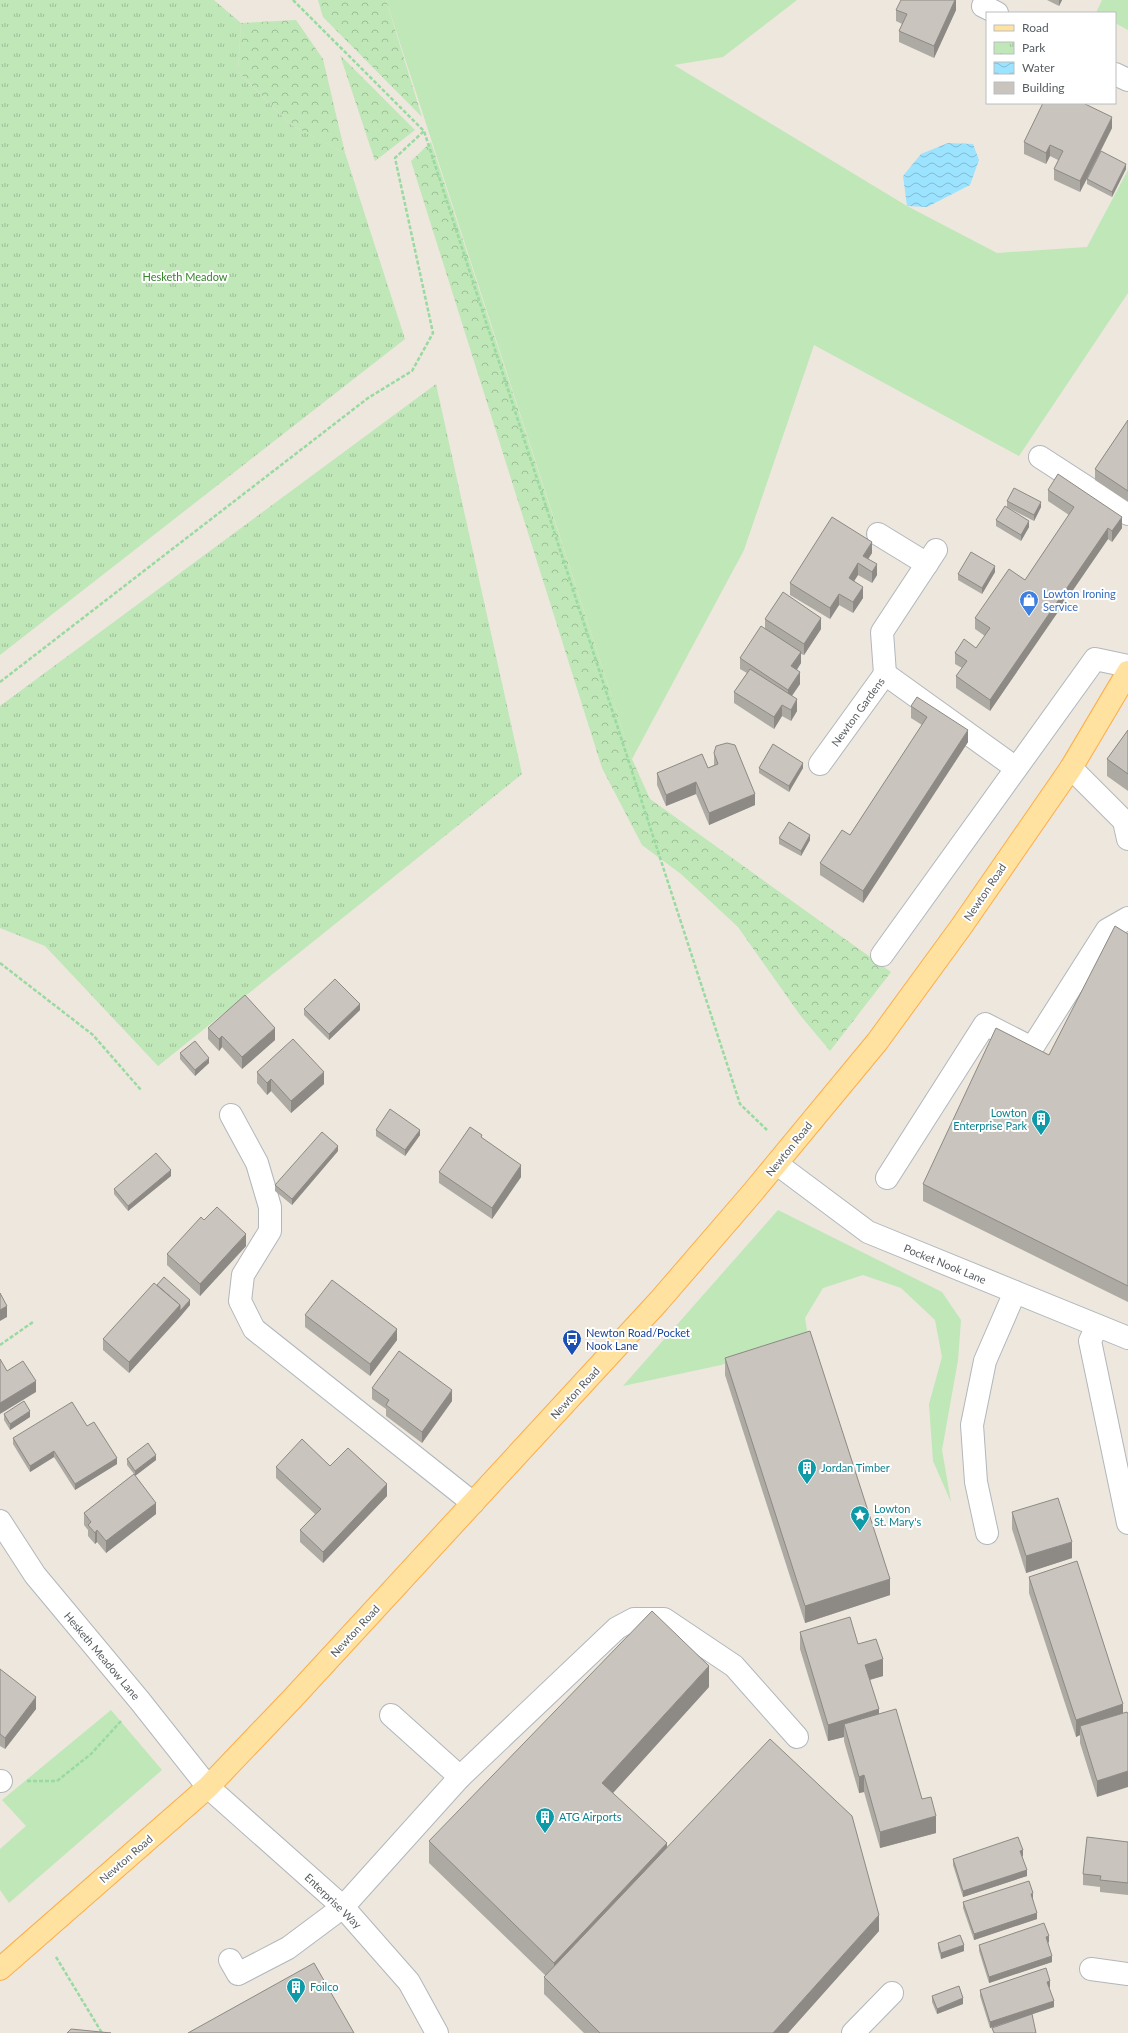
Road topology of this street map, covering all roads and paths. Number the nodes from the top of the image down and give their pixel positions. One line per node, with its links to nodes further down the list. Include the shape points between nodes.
1 (294, 0): 4 (path)
2 (1116, 74): 3 (street)
3 (1128, 80)
4 (424, 131): 11 (path, via 395,158 433,333 412,370 368,398); 21 (path, via 740,1104)
5 (1040, 457): 6 (street)
6 (1128, 514)
7 (878, 534): 10 (street, via 932,557 882,632)
8 (1128, 666): 13 (street, via 1095,658)
9 (1128, 672): 14 (main road, Newton Road)
10 (885, 674): 12 (street, Newton Gardens); 13 (street, Newton Gardens)
11 (0, 682)
12 (820, 764)
13 (1016, 768): 17 (street)
14 (1071, 768): 15 (street, via 1124,820); 22 (main road, Newton Road, via 961,927 877,1042)
15 (1128, 839)
16 (1128, 918): 23 (street, via 1107,930 1032,1048 985,1024)
17 (882, 955)
18 (0, 963): 19 (path, via 93,1035)
19 (141, 1090)
20 (231, 1116): 29 (street, via 257,1163 270,1207 270,1231 243,1275 240,1301 254,1330)
21 (762, 1126)
22 (777, 1164): 24 (street, Pocket Nook Lane, via 868,1232); 29 (main road, Newton Road, via 660,1300)
23 (887, 1178)
24 (1015, 1292): 26 (street, Pocket Nook Lane); 32 (street, via 985,1361 972,1425 976,1482)
25 (33, 1322): 28 (path)
26 (1097, 1326): 27 (street, Pocket Nook Lane); 31 (street, via 1090,1341)
27 (1128, 1338)
28 (0, 1345)
29 (473, 1503): 38 (main road, Newton Road)
30 (0, 1521): 33 (street, Hesketh Meadow Lane, via 35,1575)
31 (1128, 1523)
32 (987, 1533)
33 (140, 1701): 37 (path, via 91,1754 57,1780); 38 (street, Hesketh Meadow Lane)
34 (391, 1715): 36 (street)
35 (797, 1737): 36 (street, via 734,1666 664,1619 634,1619 617,1628)
36 (460, 1777): 39 (street)
37 (0, 1781)
38 (208, 1788): 39 (street, Enterprise Way); 40 (main road, Newton Road)
39 (343, 1907): 41 (street, via 288,1948 238,1974); 47 (street, Enterprise Way, via 409,1982)
40 (41, 1933): 42 (main road, Newton Road); 46 (path)
41 (230, 1960)
42 (0, 1969)
43 (1092, 1969): 44 (street)
44 (1128, 1974)
45 (892, 1993): 48 (street)
46 (102, 2033)
47 (437, 2033)
48 (853, 2033)

